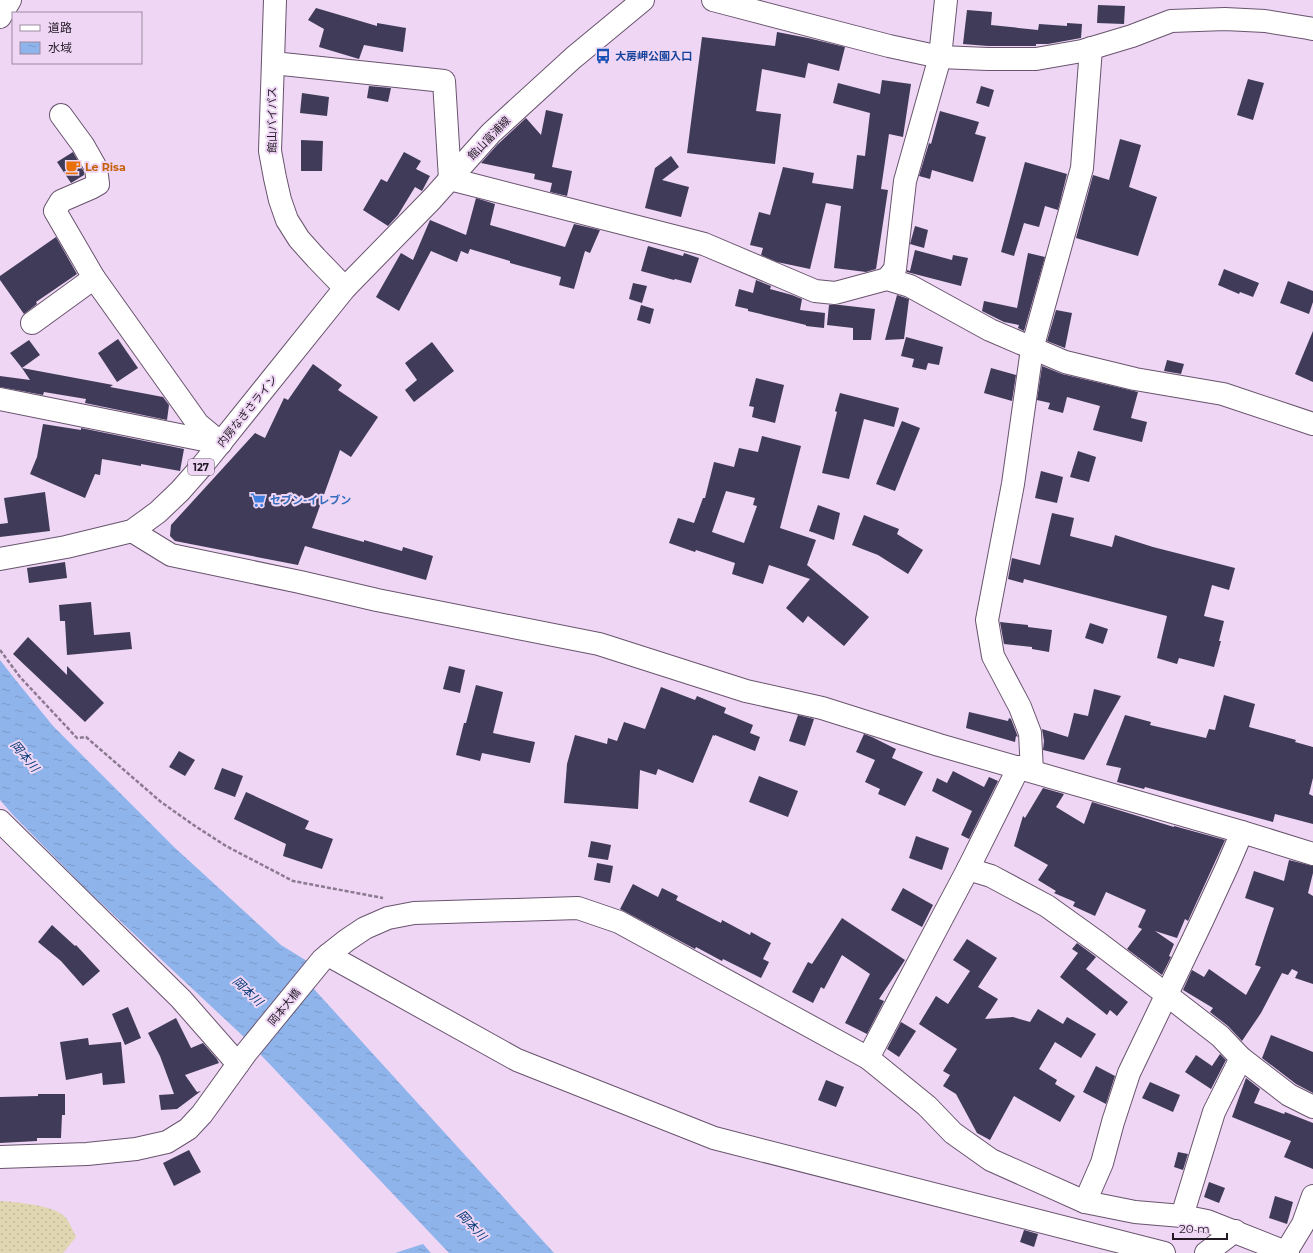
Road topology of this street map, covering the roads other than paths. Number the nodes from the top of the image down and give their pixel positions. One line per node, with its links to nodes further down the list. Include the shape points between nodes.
1 (10, 0): 6 (main road)
2 (275, 0): 10 (main road, 館山バイパス)
3 (644, 0): 12 (main road, 館山富浦線, via 573,58 491,133)
4 (713, 0): 9 (main road)
5 (946, 0): 9 (main road)
6 (0, 17)
7 (1313, 29): 8 (main road, via 1225,19 1171,21)
8 (1091, 48): 9 (main road, via 1036,59); 17 (main road, via 1082,168)
9 (940, 57): 14 (main road, via 905,180 895,269)
10 (273, 63): 12 (main road, via 444,81); 15 (main road, 館山バイパス, via 270,151 280,200 287,220 299,239)
11 (61, 115): 13 (main road, via 96,168 98,184 61,201 55,211)
12 (450, 179): 14 (main road, via 704,244 815,291 835,293); 15 (main road, 館山富浦線)
13 (94, 278): 16 (main road); 20 (main road, via 198,424)
14 (887, 279): 17 (main road, via 910,286 990,330)
15 (345, 288): 20 (main road, 内房なぎさライン / 127)
16 (32, 323)
17 (1032, 349): 19 (main road, via 1065,362 1135,380 1223,394); 23 (main road, via 1013,484 987,620 993,656 1020,707 1030,733)
18 (0, 399): 20 (main road)
19 (1313, 424)
20 (221, 443): 21 (main road, 内房なぎさライン / 127, via 180,491 158,512)
21 (132, 531): 22 (main road, 内房なぎさライン / 127); 23 (main road, via 171,555 377,600 599,644 746,691 822,708)
22 (0, 559)
23 (1026, 769): 25 (main road); 27 (main road)
24 (0, 821): 32 (main road)
25 (1242, 832): 26 (main road); 29 (main road)
26 (1313, 854)
27 (968, 869): 29 (main road, via 992,876 1047,906); 30 (main road)
28 (325, 958): 30 (main road, 岡本大橋, via 365,928 388,918 414,913 578,908 619,922); 32 (main road, 岡本大橋); 39 (main road, via 517,1060 714,1138)
29 (1167, 994): 31 (main road, via 1220,1036); 36 (main road, via 1129,1073 1102,1163)
30 (868, 1058): 36 (main road, 岡本大橋, via 927,1106 953,1133 991,1160)
31 (1241, 1058): 33 (main road, via 1288,1095); 37 (main road, via 1214,1112)
32 (242, 1059): 34 (main road, 岡本大橋, via 202,1114 188,1129 167,1142 136,1149 87,1154)
33 (1313, 1107)
34 (0, 1157)
35 (1313, 1196): 41 (main road, via 1303,1224)
36 (1085, 1202): 37 (main road, 岡本大橋, via 1135,1212)
37 (1182, 1216): 38 (main road, 岡本大橋)
38 (1235, 1232): 40 (main road); 41 (main road, 岡本大橋)
39 (1164, 1253)
40 (1206, 1253)
41 (1287, 1253)

